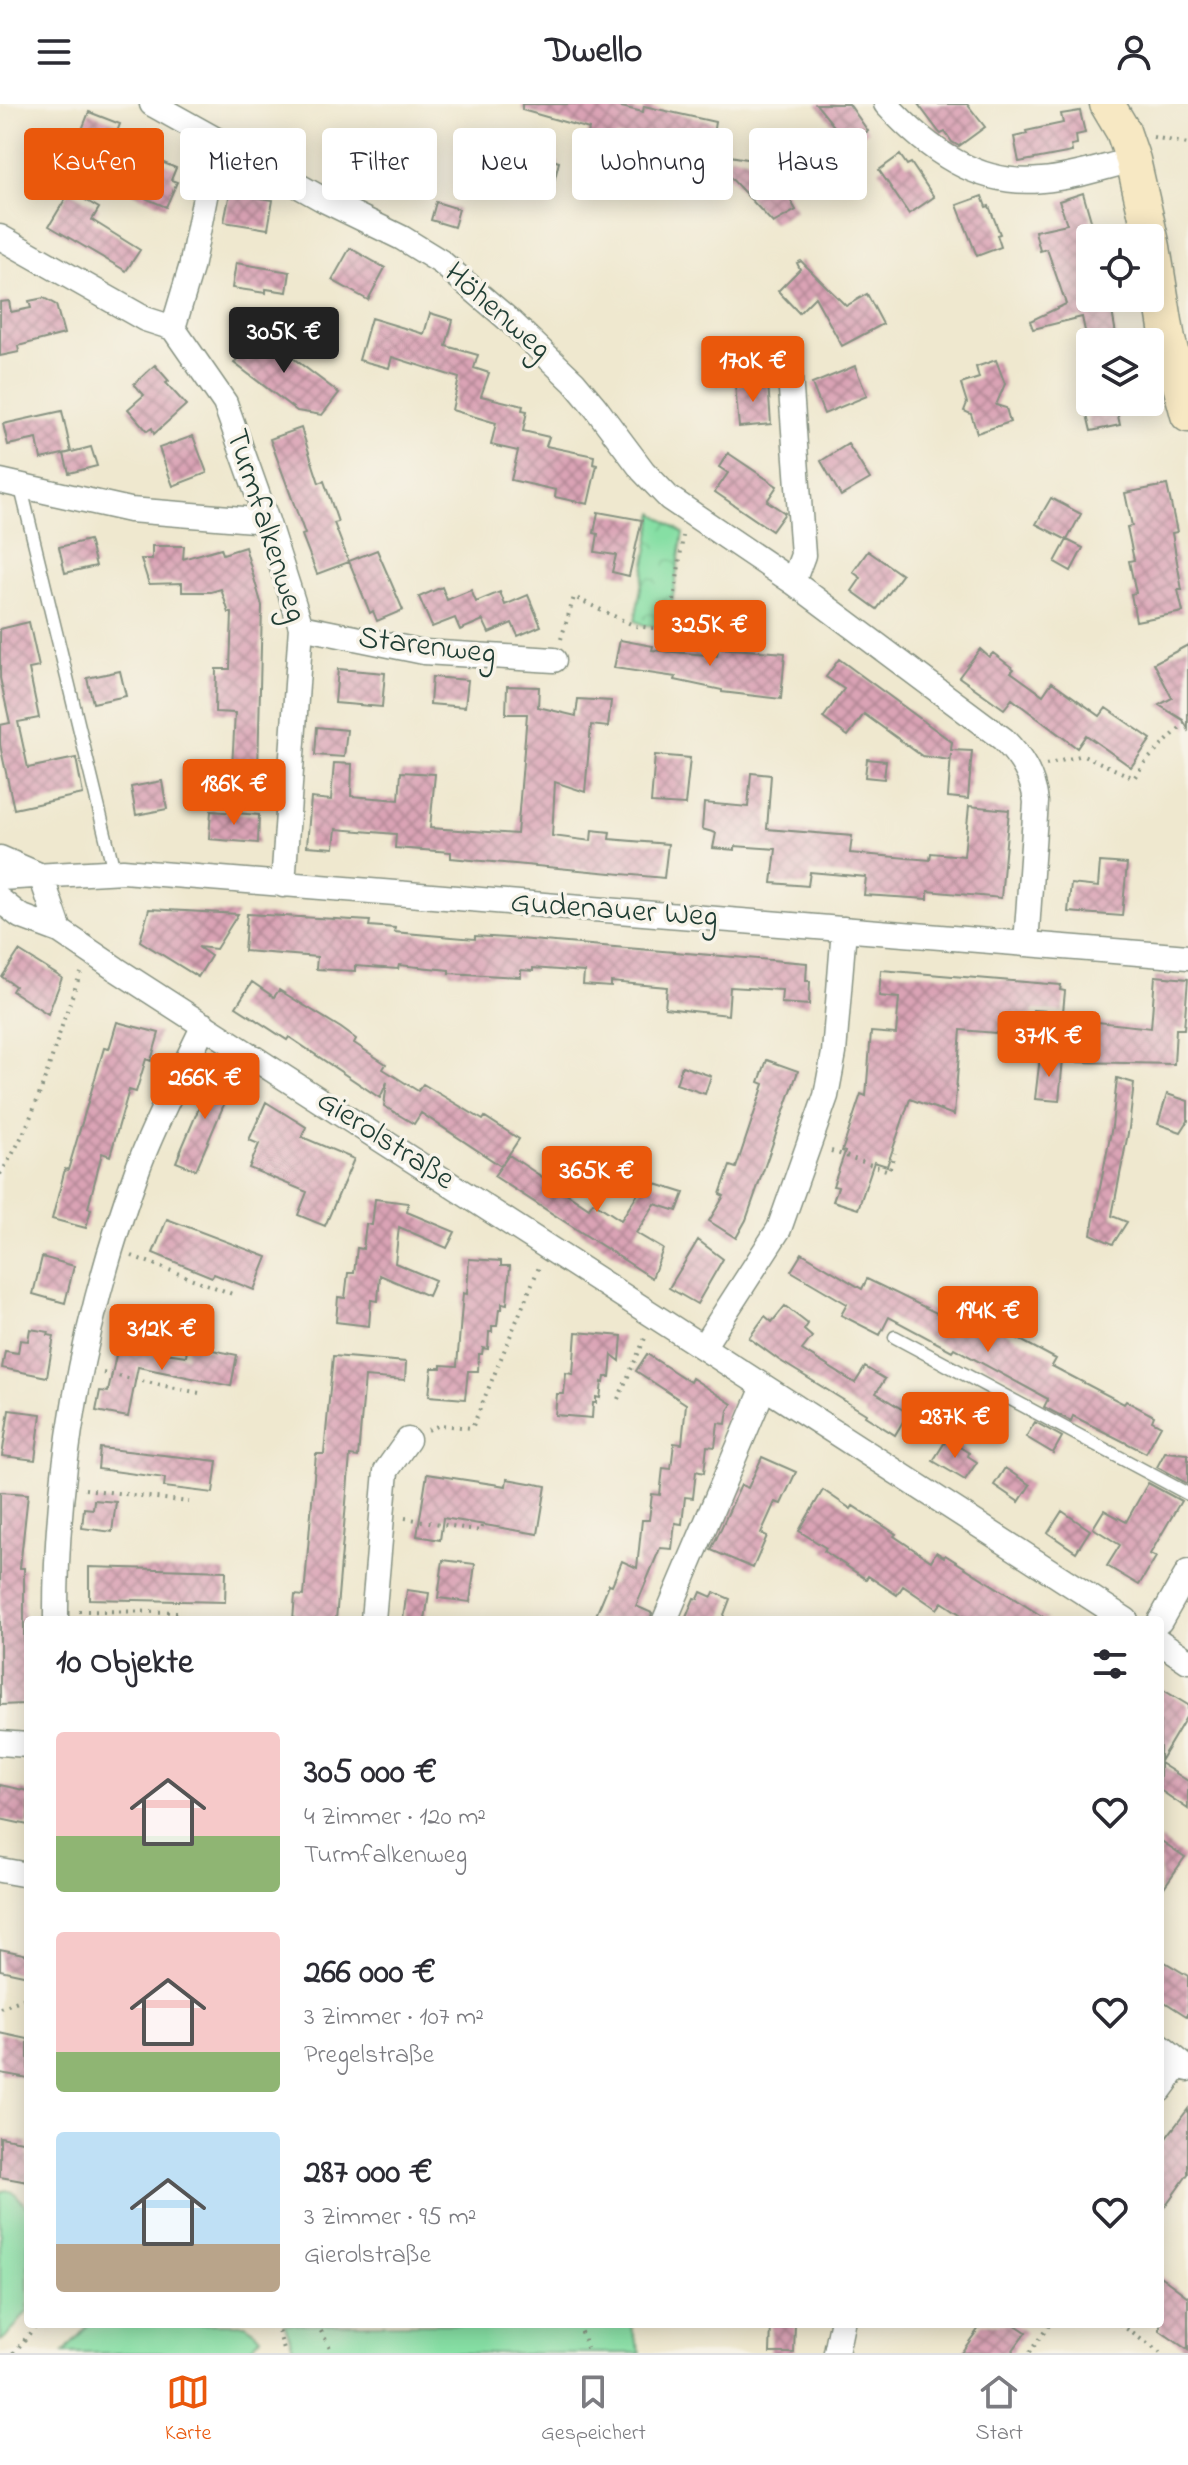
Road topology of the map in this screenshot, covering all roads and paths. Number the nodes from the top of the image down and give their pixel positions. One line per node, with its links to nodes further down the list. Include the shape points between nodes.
1 (152, 104): 4 (street, Höhenweg)
2 (886, 104): 5 (street, via 937,151 994,176 1043,180)
3 (1107, 104): 5 (street)
4 (194, 128)
5 (1133, 160): 11 (street)
6 (306, 190): 13 (street, Höhenweg, via 402,238 448,268 574,382 643,471)
7 (204, 200): 9 (street)
8 (0, 237): 9 (street, via 145,319)
9 (173, 328): 14 (street, Turmfalkenweg, via 225,403)
10 (789, 362): 15 (street, via 803,555)
11 (1188, 415)
12 (11, 484): 14 (street, via 130,510); 21 (lane)
13 (687, 511): 15 (street, Höhenweg); 17 (path, via 670,630 635,626 574,597)
14 (267, 521): 16 (street, Turmfalkenweg)
15 (793, 582): 19 (street, Höhenweg, via 1003,739)
16 (301, 627): 17 (street, Starenweg, via 424,652); 24 (street, Turmfalkenweg)
17 (554, 660)
18 (1188, 720): 19 (path, via 1134,778 1083,755)
19 (1026, 770): 28 (street, Höhenweg, via 1036,802)
20 (0, 858): 22 (street, Gudenauer Weg)
21 (114, 871): 22 (street, Gudenauer Weg); 24 (street, Gudenauer Weg)
22 (41, 876): 23 (street, Gudenauer Weg); 27 (street)
23 (0, 878)
24 (283, 885): 26 (street, Gudenauer Weg)
25 (0, 900): 27 (street, Gierolstraße, via 20,916)
26 (844, 929): 28 (street, Gudenauer Weg); 32 (street, via 834,1053)
27 (60, 931): 29 (street, Gierolstraße)
28 (1026, 944): 30 (street, Gudenauer Weg)
29 (91, 950): 31 (street, Gierolstraße); 34 (path, via 35,1111)
30 (1188, 957)
31 (204, 1025): 35 (street, Gierolstraße); 36 (street, via 139,1166)
32 (809, 1144): 33 (path, via 889,1171); 40 (street, via 779,1229)
33 (895, 1153)
34 (0, 1174)
35 (548, 1246): 38 (street, Gierolstraße); 45 (path, via 472,1428 440,1425)
36 (111, 1248): 37 (path); 41 (street)
37 (235, 1295)
38 (655, 1316): 40 (street, Gierolstraße); 44 (path)
39 (895, 1337): 47 (lane)
40 (703, 1347): 42 (street, Gierolstraße)
41 (81, 1369): 43 (path); 46 (street)
42 (764, 1387): 55 (street); 56 (street, Gierolstraße)
43 (204, 1394)
44 (618, 1399)
45 (408, 1440): 49 (street, via 386,1471)
46 (63, 1487): 48 (path); 53 (street)
47 (1188, 1494)
48 (189, 1502)
49 (383, 1514): 50 (path, via 481,1531); 54 (street)
50 (482, 1525)
51 (1188, 1572): 57 (street)
52 (182, 1612): 53 (path)
53 (56, 1615)
54 (373, 1616)
55 (667, 1616)
56 (1120, 1616)
57 (1163, 1616)
58 (1164, 1645): 59 (street)
59 (1188, 1661)
60 (0, 1743): 61 (street)
61 (24, 1745)
62 (0, 1870): 63 (street)
63 (24, 1874)
64 (24, 1999): 65 (path)
65 (0, 2008)
66 (1164, 2049): 67 (street)
67 (1184, 2066): 68 (street)
68 (1164, 2086)
69 (34, 2328): 76 (path)
70 (277, 2328): 77 (path)
71 (319, 2328): 78 (path)
72 (580, 2328): 79 (path)
73 (841, 2328): 80 (street)
74 (1047, 2328): 81 (path)
75 (1126, 2328): 82 (path)
76 (14, 2353)
77 (285, 2353)
78 (333, 2353)
79 (589, 2353)
80 (836, 2353)
81 (1029, 2353)
82 (1160, 2353)

